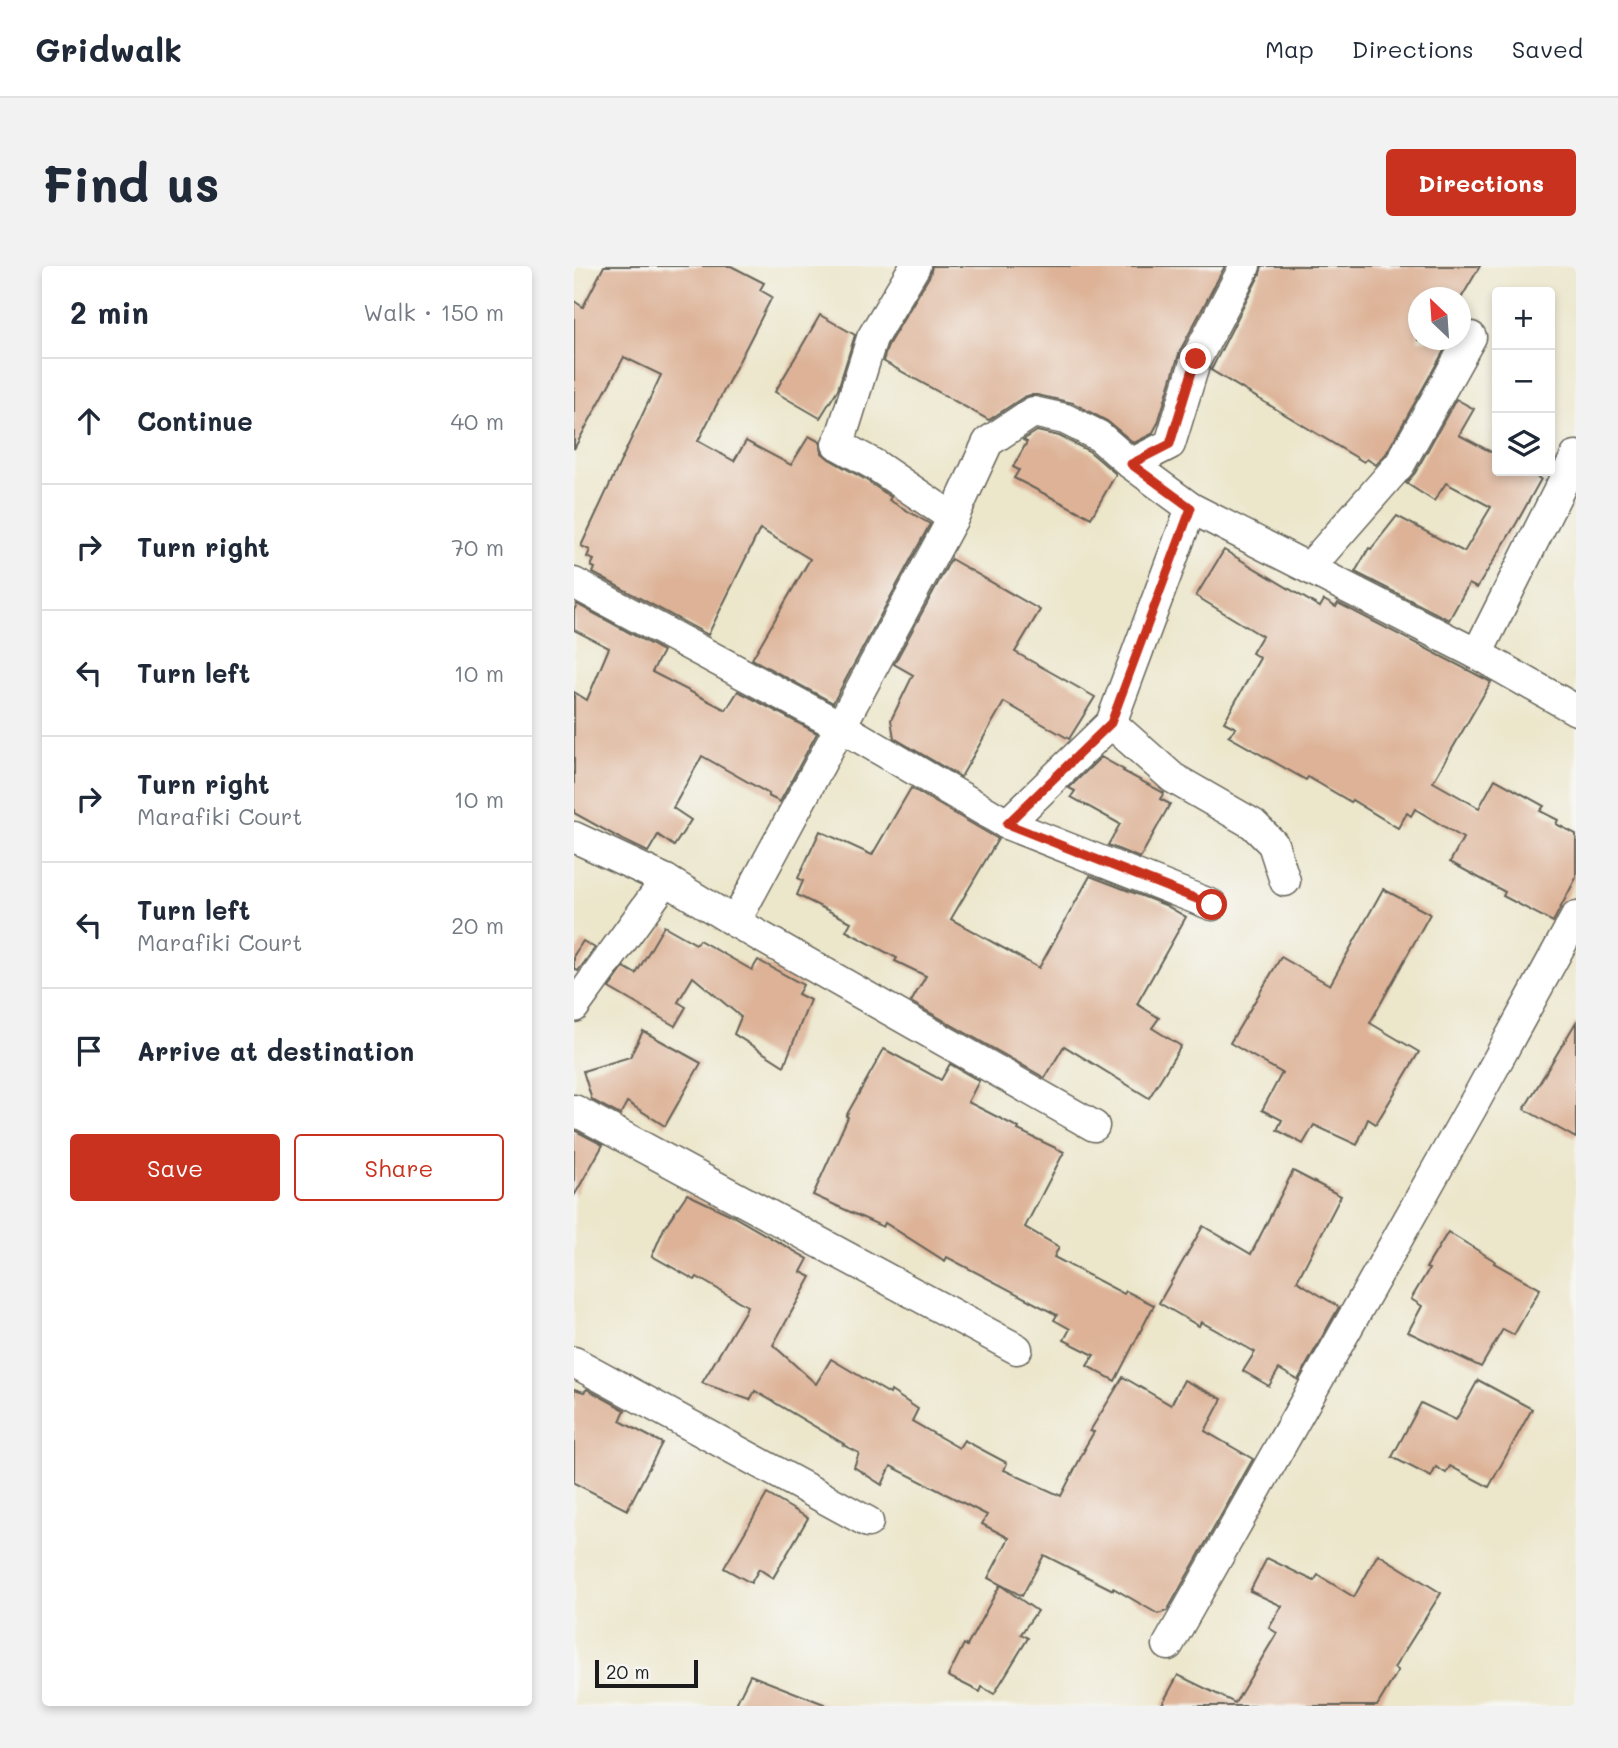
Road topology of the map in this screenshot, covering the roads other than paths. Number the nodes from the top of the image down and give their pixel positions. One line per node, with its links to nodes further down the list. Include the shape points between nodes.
1 (915, 266): 7 (street, via 873,338 836,444)
2 (1245, 266): 5 (street, via 1196,359 1170,444)
3 (1464, 350): 8 (street, via 1401,464)
4 (1576, 457): 10 (street)
5 (1131, 464): 6 (street); 7 (street, via 1099,436 1065,419 1033,412 988,442)
6 (1191, 508): 8 (street); 12 (street)
7 (953, 518): 13 (street)
8 (1309, 568): 10 (street)
9 (574, 583): 13 (street)
10 (1476, 654): 11 (street)
11 (1576, 710)
12 (1111, 723): 14 (street); 17 (street, via 1173,778 1253,824 1273,844)
13 (840, 726): 14 (street); 20 (street)
14 (1007, 824): 18 (street)
15 (574, 837): 16 (street)
16 (666, 880): 20 (street); 21 (street)
17 (1285, 881)
18 (1212, 905)
19 (1576, 917): 27 (street)
20 (735, 922): 23 (street)
21 (574, 1007)
22 (574, 1110): 24 (street)
23 (1094, 1126)
24 (1017, 1349)
25 (574, 1362): 26 (street)
26 (868, 1522)
27 (1168, 1645)

